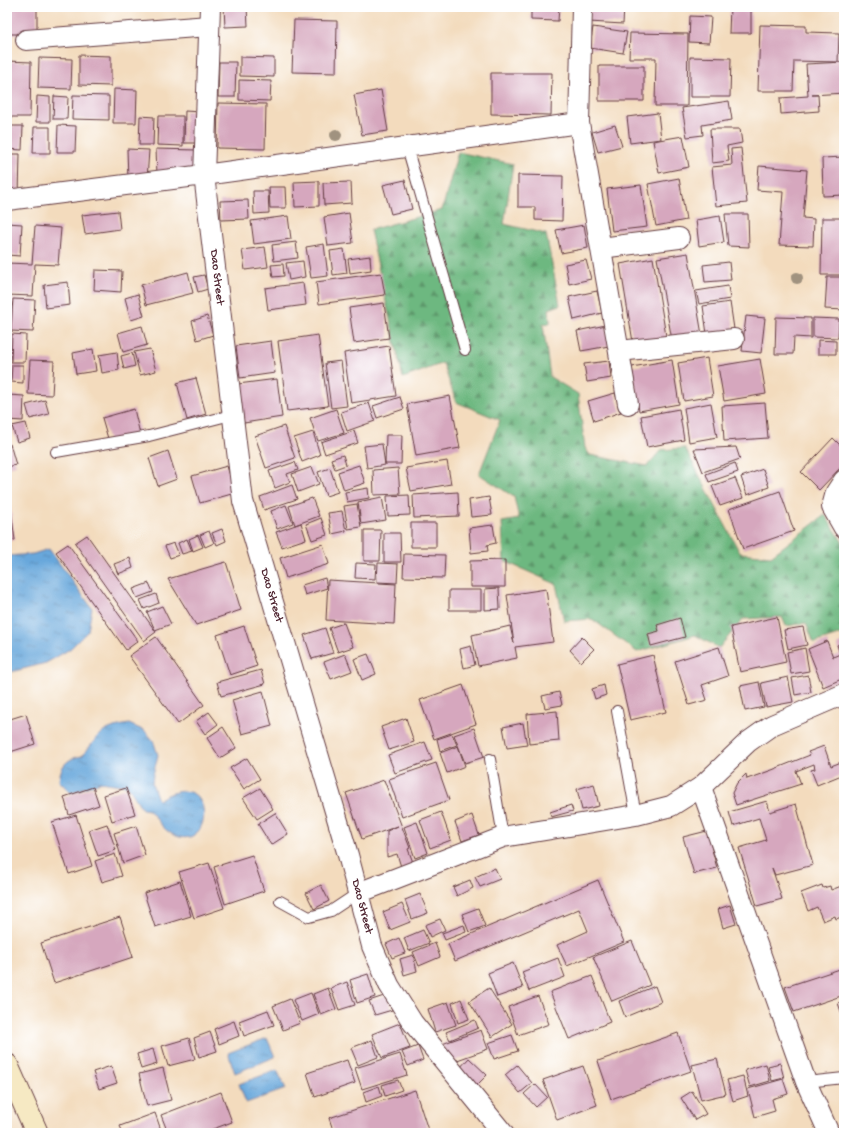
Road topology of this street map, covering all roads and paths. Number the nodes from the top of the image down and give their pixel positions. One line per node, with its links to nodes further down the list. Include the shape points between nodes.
1 (582, 7): 4 (street)
2 (209, 16): 3 (street); 6 (street, Dao Street)
3 (26, 40)
4 (579, 123): 5 (street); 9 (street)
5 (407, 147): 6 (street); 11 (lane)
6 (204, 175): 7 (street); 14 (street, Dao Street)
7 (7, 200)
8 (679, 238): 9 (street)
9 (601, 248): 12 (street)
10 (734, 339): 12 (street)
11 (465, 350)
12 (619, 351): 13 (street)
13 (628, 404)
14 (231, 415): 15 (lane, via 149,436); 24 (street, Dao Street, via 243,501)
15 (56, 452)
16 (844, 480): 17 (street, via 836,492 832,507)
17 (844, 528)
18 (844, 694): 21 (street, via 772,725 748,742)
19 (617, 711): 22 (lane)
20 (490, 759): 23 (lane)
21 (702, 787): 22 (street, via 671,806); 28 (street)
22 (636, 815): 23 (street)
23 (503, 837): 24 (street)
24 (358, 893): 25 (lane, via 331,911 309,918); 30 (street, Dao Street, via 372,946 389,984 413,1022)
25 (280, 901)
26 (7, 1065): 29 (street)
27 (844, 1078): 28 (lane)
28 (806, 1082): 31 (street)
29 (37, 1133)
30 (504, 1133)
31 (829, 1133)

